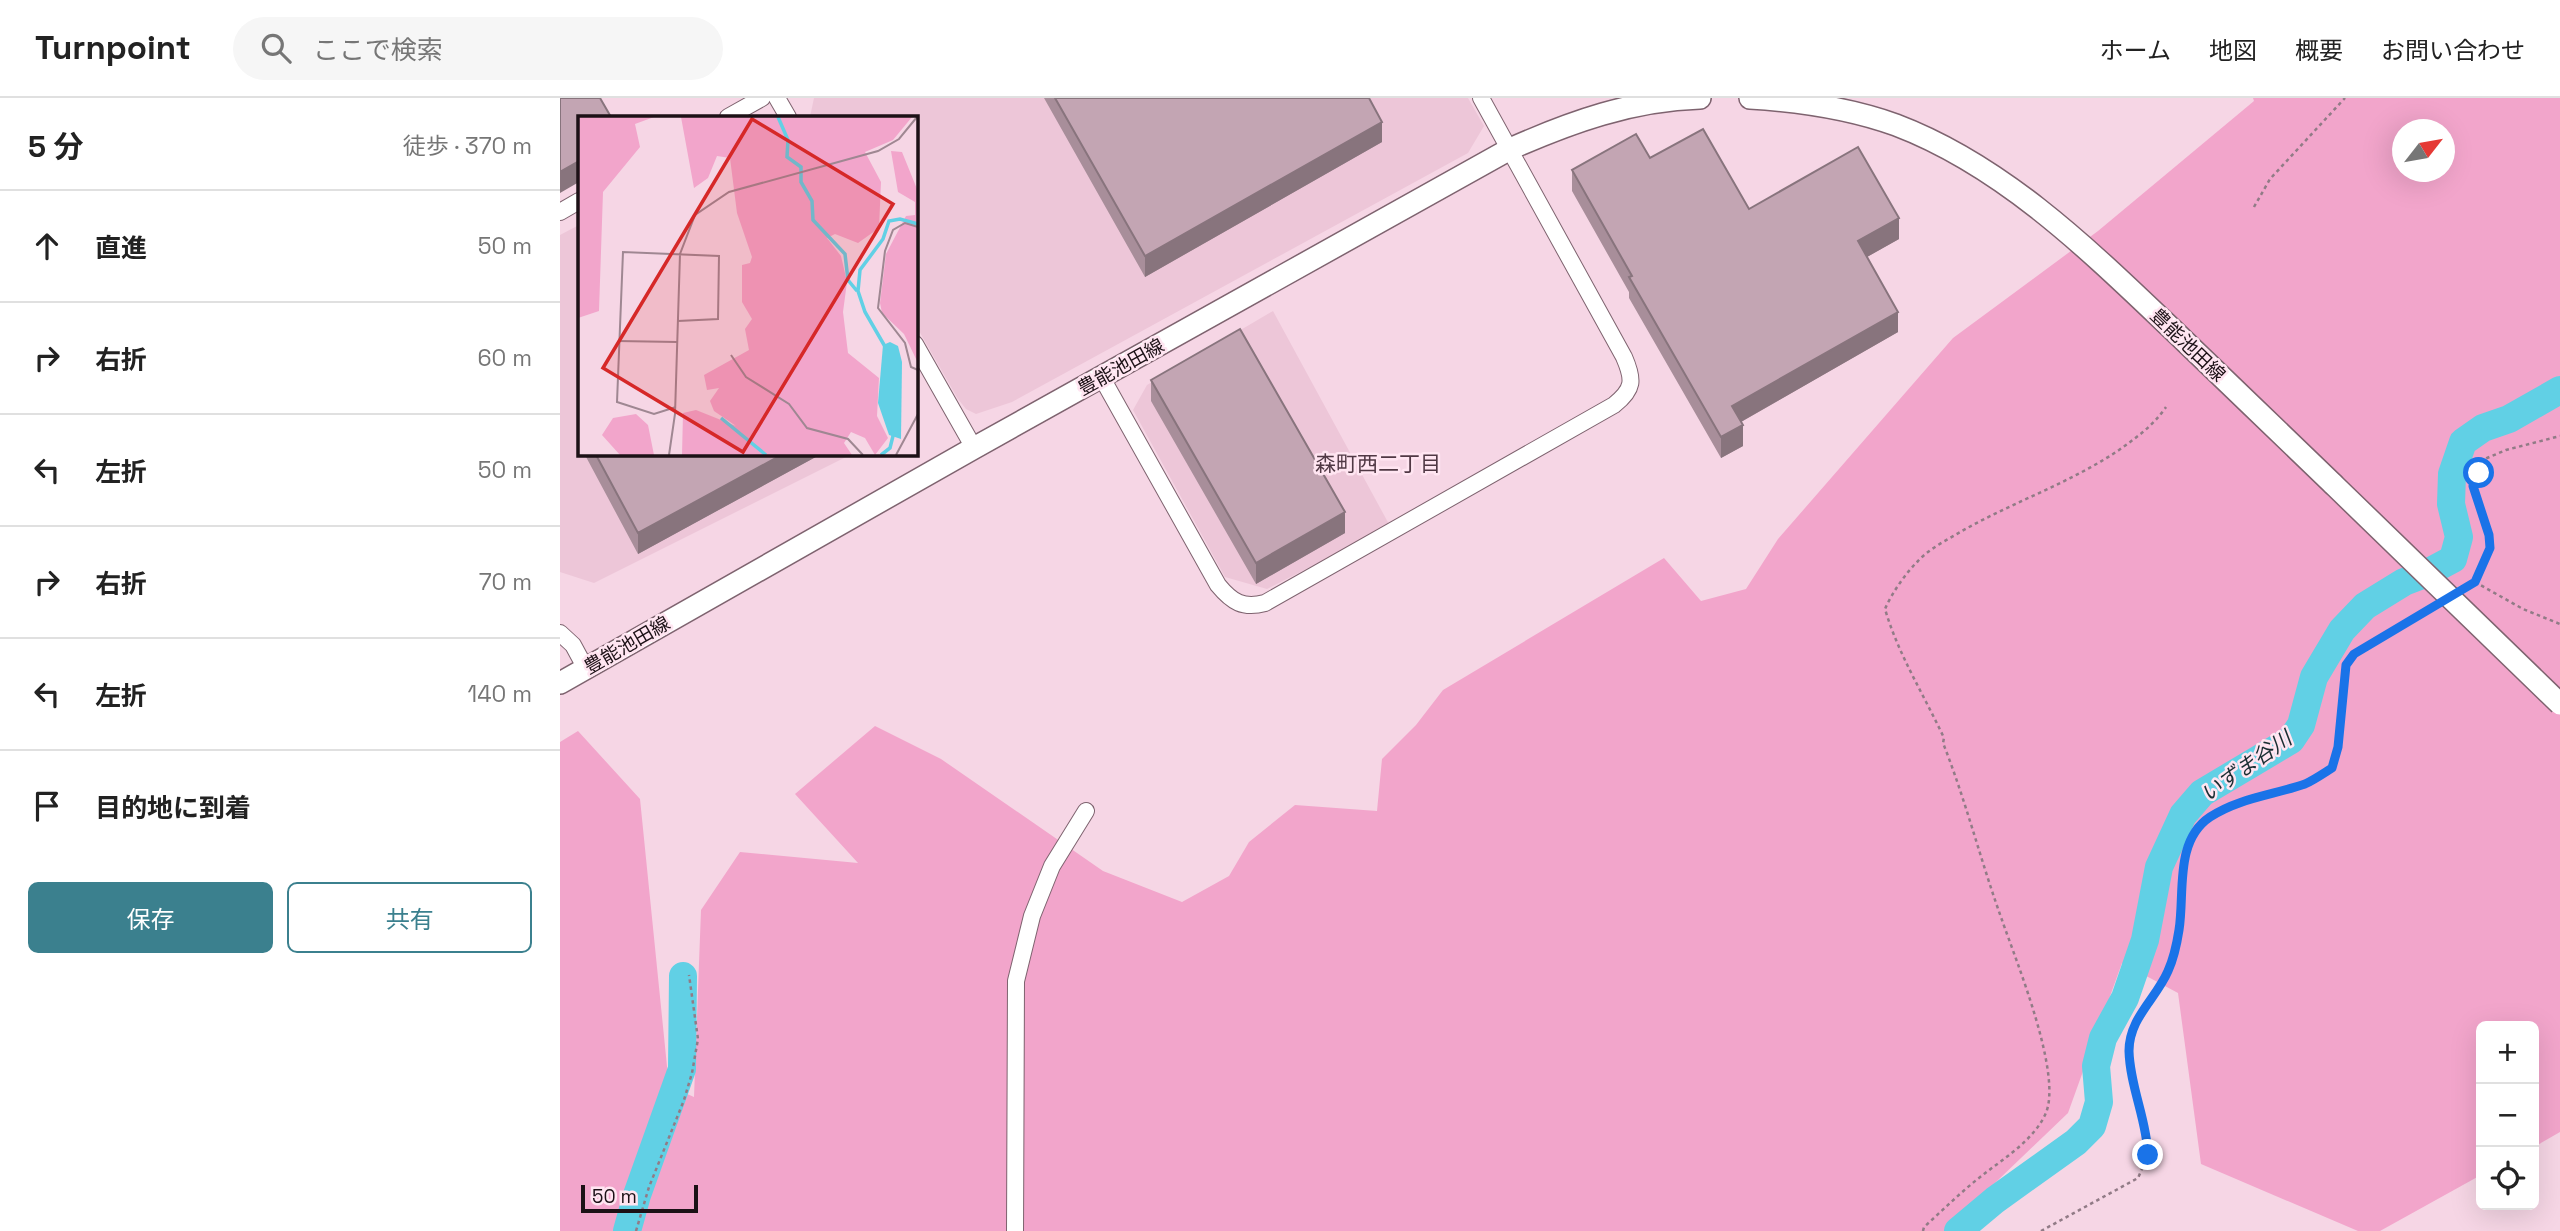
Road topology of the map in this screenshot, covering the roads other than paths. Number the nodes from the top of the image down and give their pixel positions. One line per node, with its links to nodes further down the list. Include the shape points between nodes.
1 (762, 98): 6 (street)
2 (777, 98): 7 (street)
3 (1481, 98): 8 (street)
4 (1700, 98): 8 (main road, 豊能池田線, via 1608,111)
5 (1750, 98): 17 (main road, 豊能池田線, bridge, via 1794,101 1895,125 1945,147 2050,218 2137,295)
6 (730, 116)
7 (787, 116)
8 (1510, 149): 12 (main road, 豊能池田線); 12 (street, via 1624,357 1631,386 1614,405 1265,603 1243,606 1218,585)
9 (578, 202): 10 (street)
10 (560, 212)
11 (917, 348): 13 (street)
12 (1102, 378): 13 (main road, 豊能池田線)
13 (974, 448): 15 (main road, 豊能池田線)
14 (560, 633): 15 (street, via 573,645)
15 (586, 669): 16 (main road, 豊能池田線)
16 (560, 683)
17 (2560, 704)
18 (1086, 811): 19 (street, via 1052,866 1032,916 1016,981)
19 (1015, 1231)

